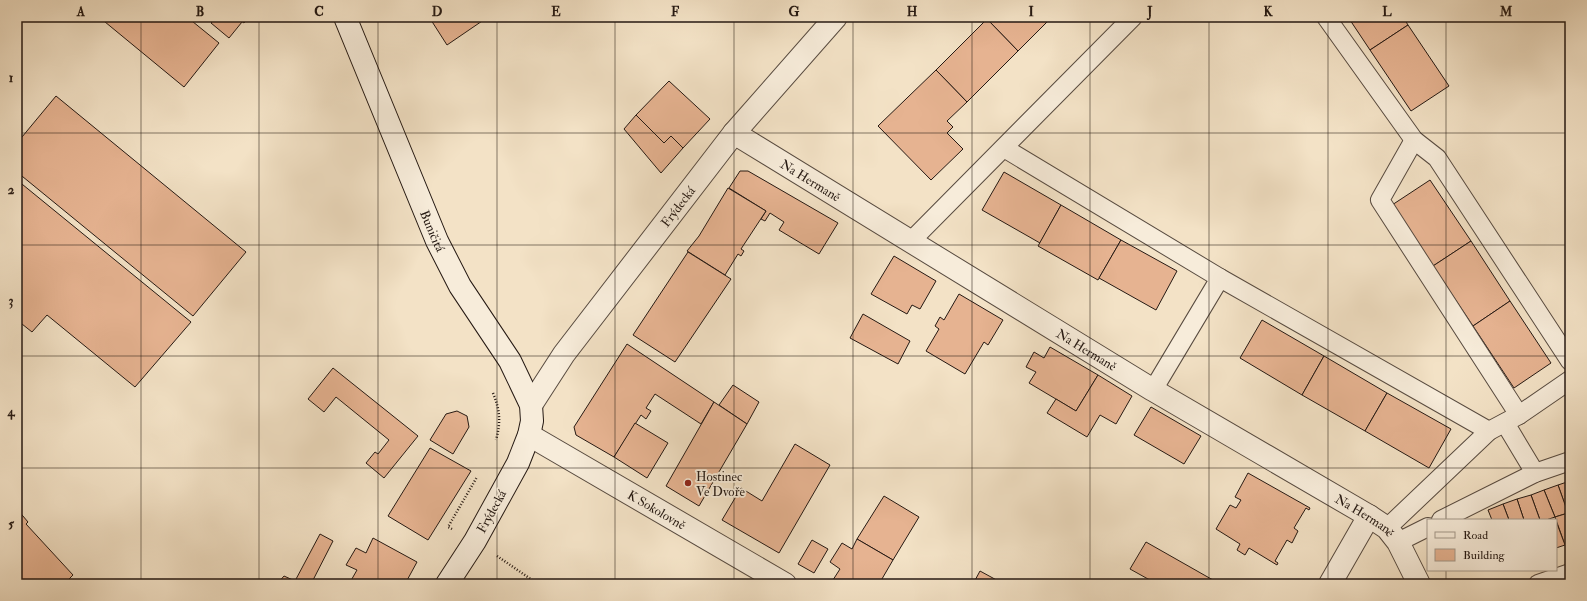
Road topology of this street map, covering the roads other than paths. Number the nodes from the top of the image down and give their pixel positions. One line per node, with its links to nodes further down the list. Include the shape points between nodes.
1 (345, 17): 13 (street, Buničitá, via 436,241 460,286 510,361)
2 (836, 17): 5 (street, Frýdecká)
3 (1133, 17): 7 (lane)
4 (1326, 17): 6 (lane)
5 (734, 133): 8 (street, Na Hermaně); 13 (street, Frýdecká, via 564,354)
6 (1414, 140): 10 (lane, via 1437,158); 14 (lane, via 1380,200)
7 (1004, 148): 8 (lane); 9 (lane)
8 (911, 241): 12 (street, Na Hermaně)
9 (1220, 278): 12 (lane); 15 (lane)
10 (1570, 361)
11 (1570, 380): 14 (lane)
12 (1153, 390): 21 (street, Na Hermaně)
13 (531, 405): 16 (street, Buničitá, via 532,421)
14 (1512, 419): 15 (lane); 18 (lane)
15 (1489, 431): 21 (lane)
16 (529, 434): 23 (street, Frýdecká, via 518,463 475,541); 24 (street, K Sokolovně)
17 (1570, 461): 18 (lane)
18 (1535, 473): 19 (lane)
19 (1443, 519)
20 (1427, 526): 21 (lane)
21 (1385, 528): 25 (street); 26 (street, Na Hermaně)
22 (1570, 573): 27 (lane)
23 (447, 584)
24 (785, 584)
25 (1330, 584)
26 (1419, 584)
27 (1538, 584)

